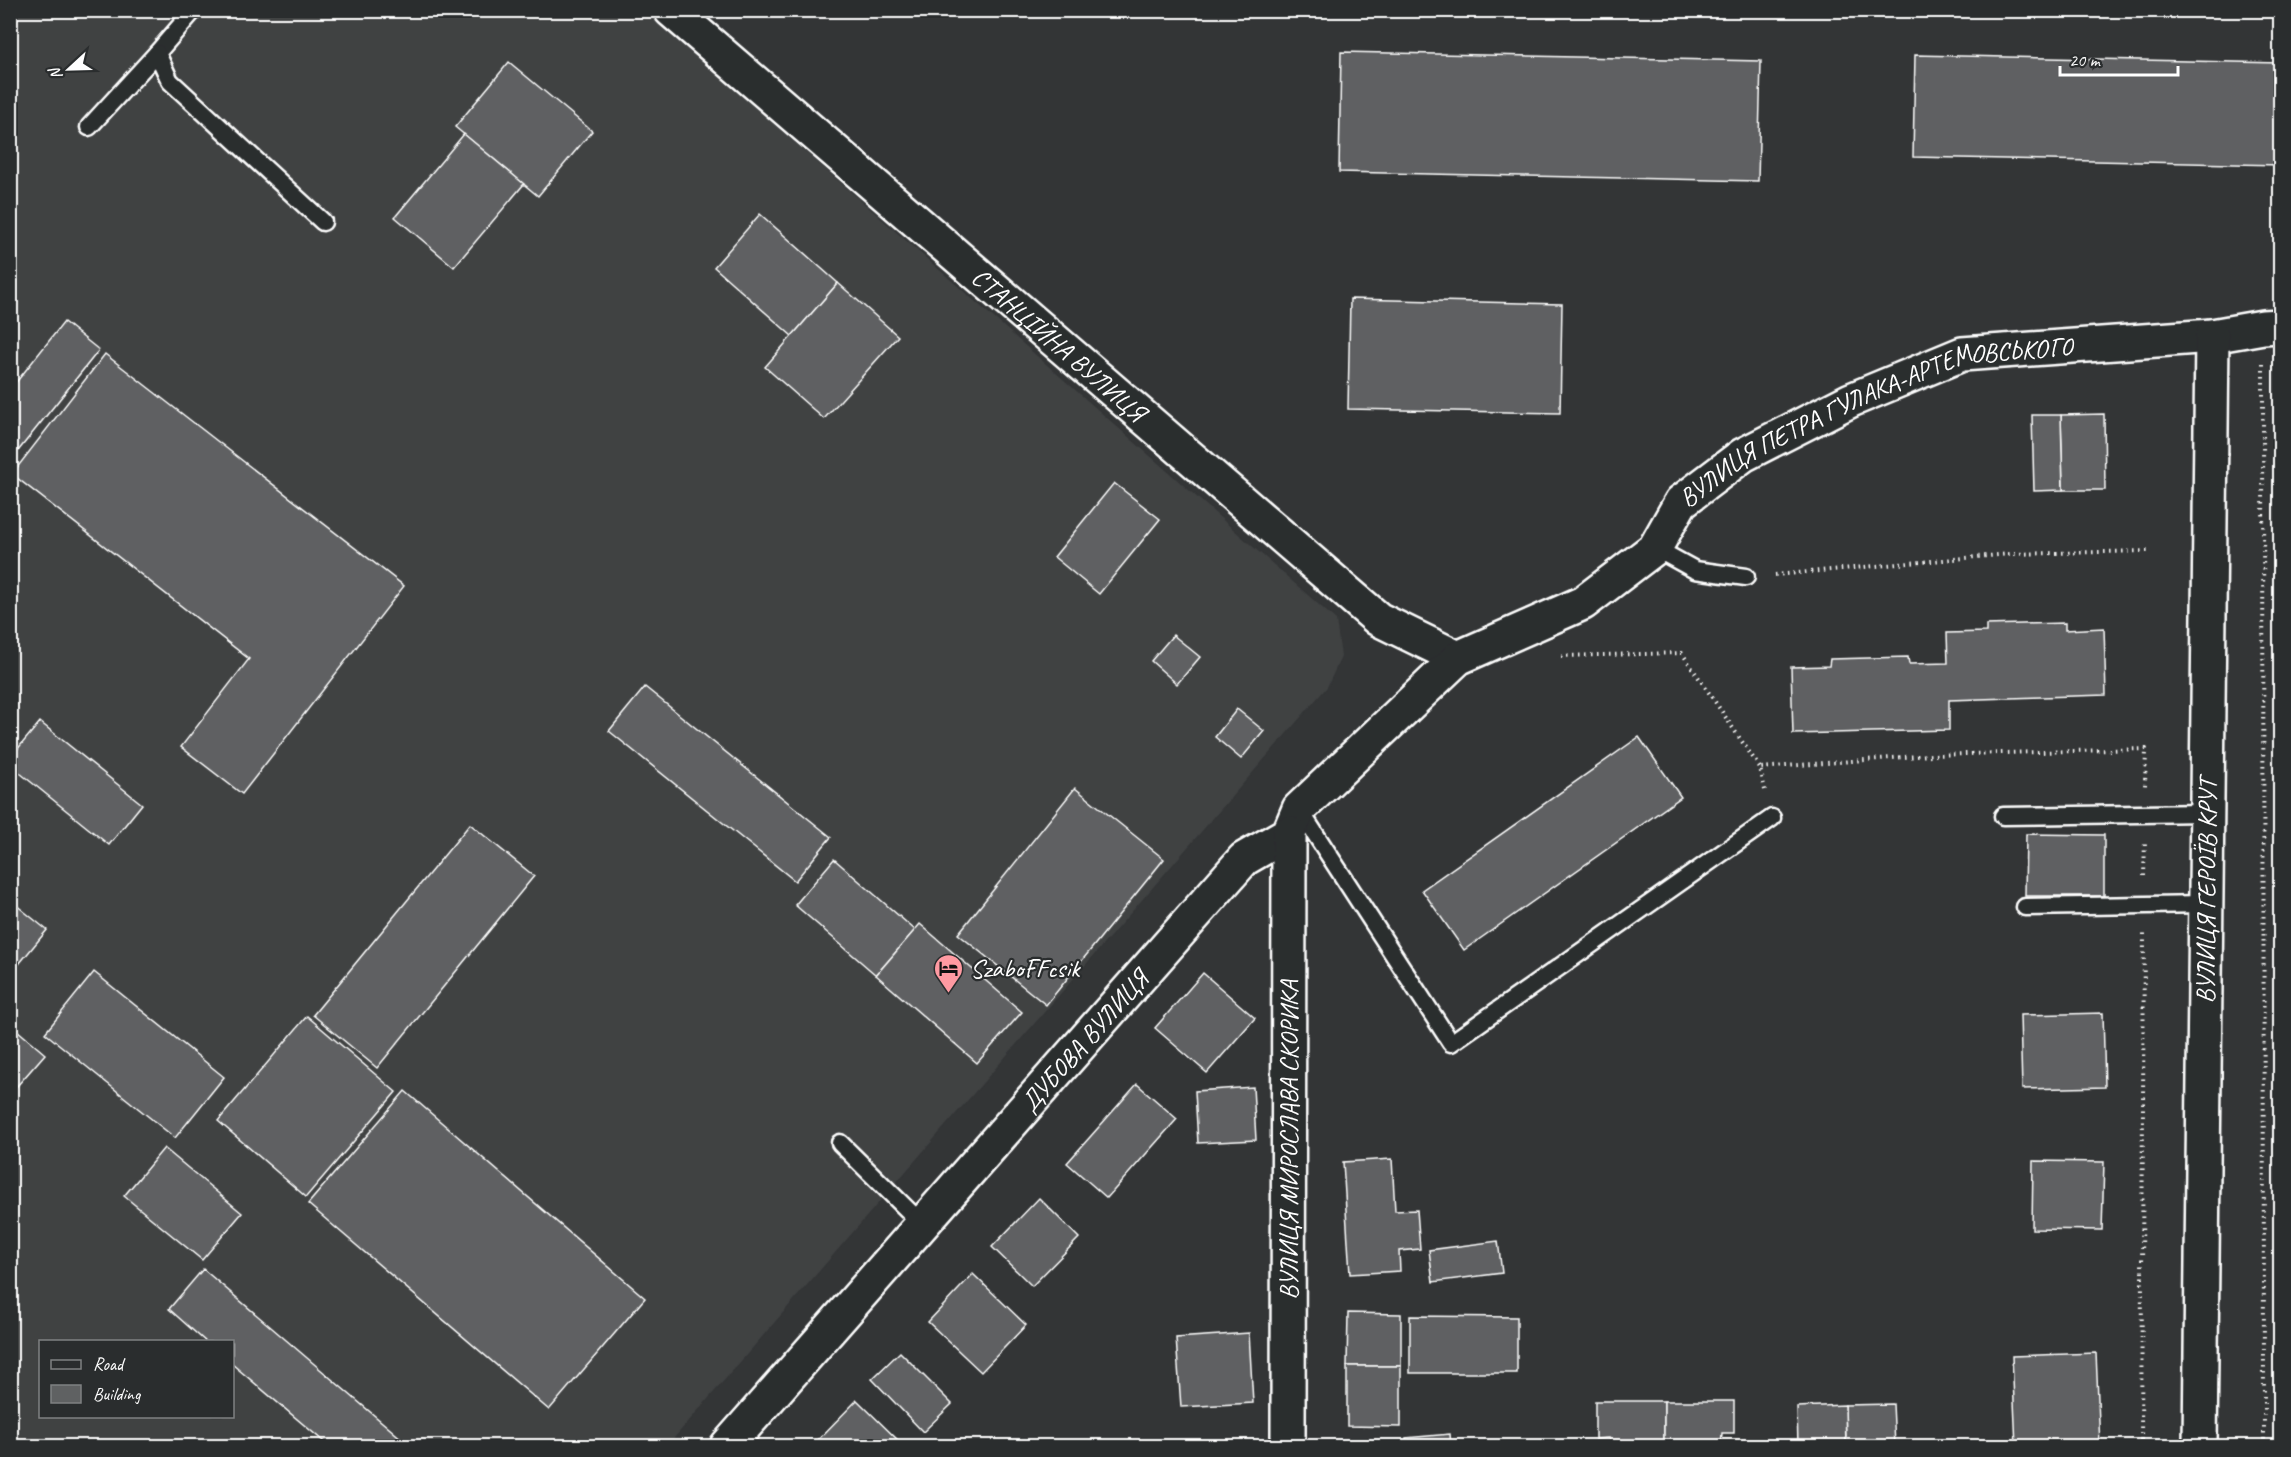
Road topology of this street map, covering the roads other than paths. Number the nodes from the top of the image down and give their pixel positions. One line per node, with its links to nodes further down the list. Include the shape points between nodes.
1 (194, 10): 3 (lane)
2 (671, 10): 10 (street, СТАНЦІЙНА ВУЛИЦЯ, via 1378,619)
3 (157, 53): 4 (lane); 5 (lane, via 170,81)
4 (89, 127)
5 (323, 222)
6 (2272, 326): 7 (street, ВУЛИЦЯ ПЕТРА ГУЛАКА-АРТЕМОВСЬКОГО)
7 (2212, 336): 8 (street, ВУЛИЦЯ ПЕТРА ГУЛАКА-АРТЕМОВСЬКОГО, via 1962,354 1851,400 1743,455 1681,502); 11 (street, ВУЛИЦЯ ГЕРОЇВ КРУТ)
8 (1655, 548): 9 (lane, via 1695,570); 10 (street, ВУЛИЦЯ ПЕТРА ГУЛАКА-АРТЕМОВСЬКОГО, via 1583,603)
9 (1746, 577)
10 (1458, 658): 14 (street, ДУБОВА ВУЛИЦЯ)
11 (2206, 813): 12 (lane); 15 (street, ВУЛИЦЯ ГЕРОЇВ КРУТ)
12 (2003, 816)
13 (1772, 818): 14 (lane, via 1450,1043)
14 (1294, 821): 18 (street, ДУБОВА ВУЛИЦЯ, via 1244,859); 20 (street, ВУЛИЦЯ МИРОСЛАВА СКОРИКА)
15 (2206, 904): 16 (lane); 21 (street, ВУЛИЦЯ ГЕРОЇВ КРУТ)
16 (2025, 907)
17 (840, 1143): 18 (lane)
18 (922, 1224): 19 (street, ДУБОВА ВУЛИЦЯ)
19 (726, 1446)
20 (1288, 1446)
21 (2200, 1446)

